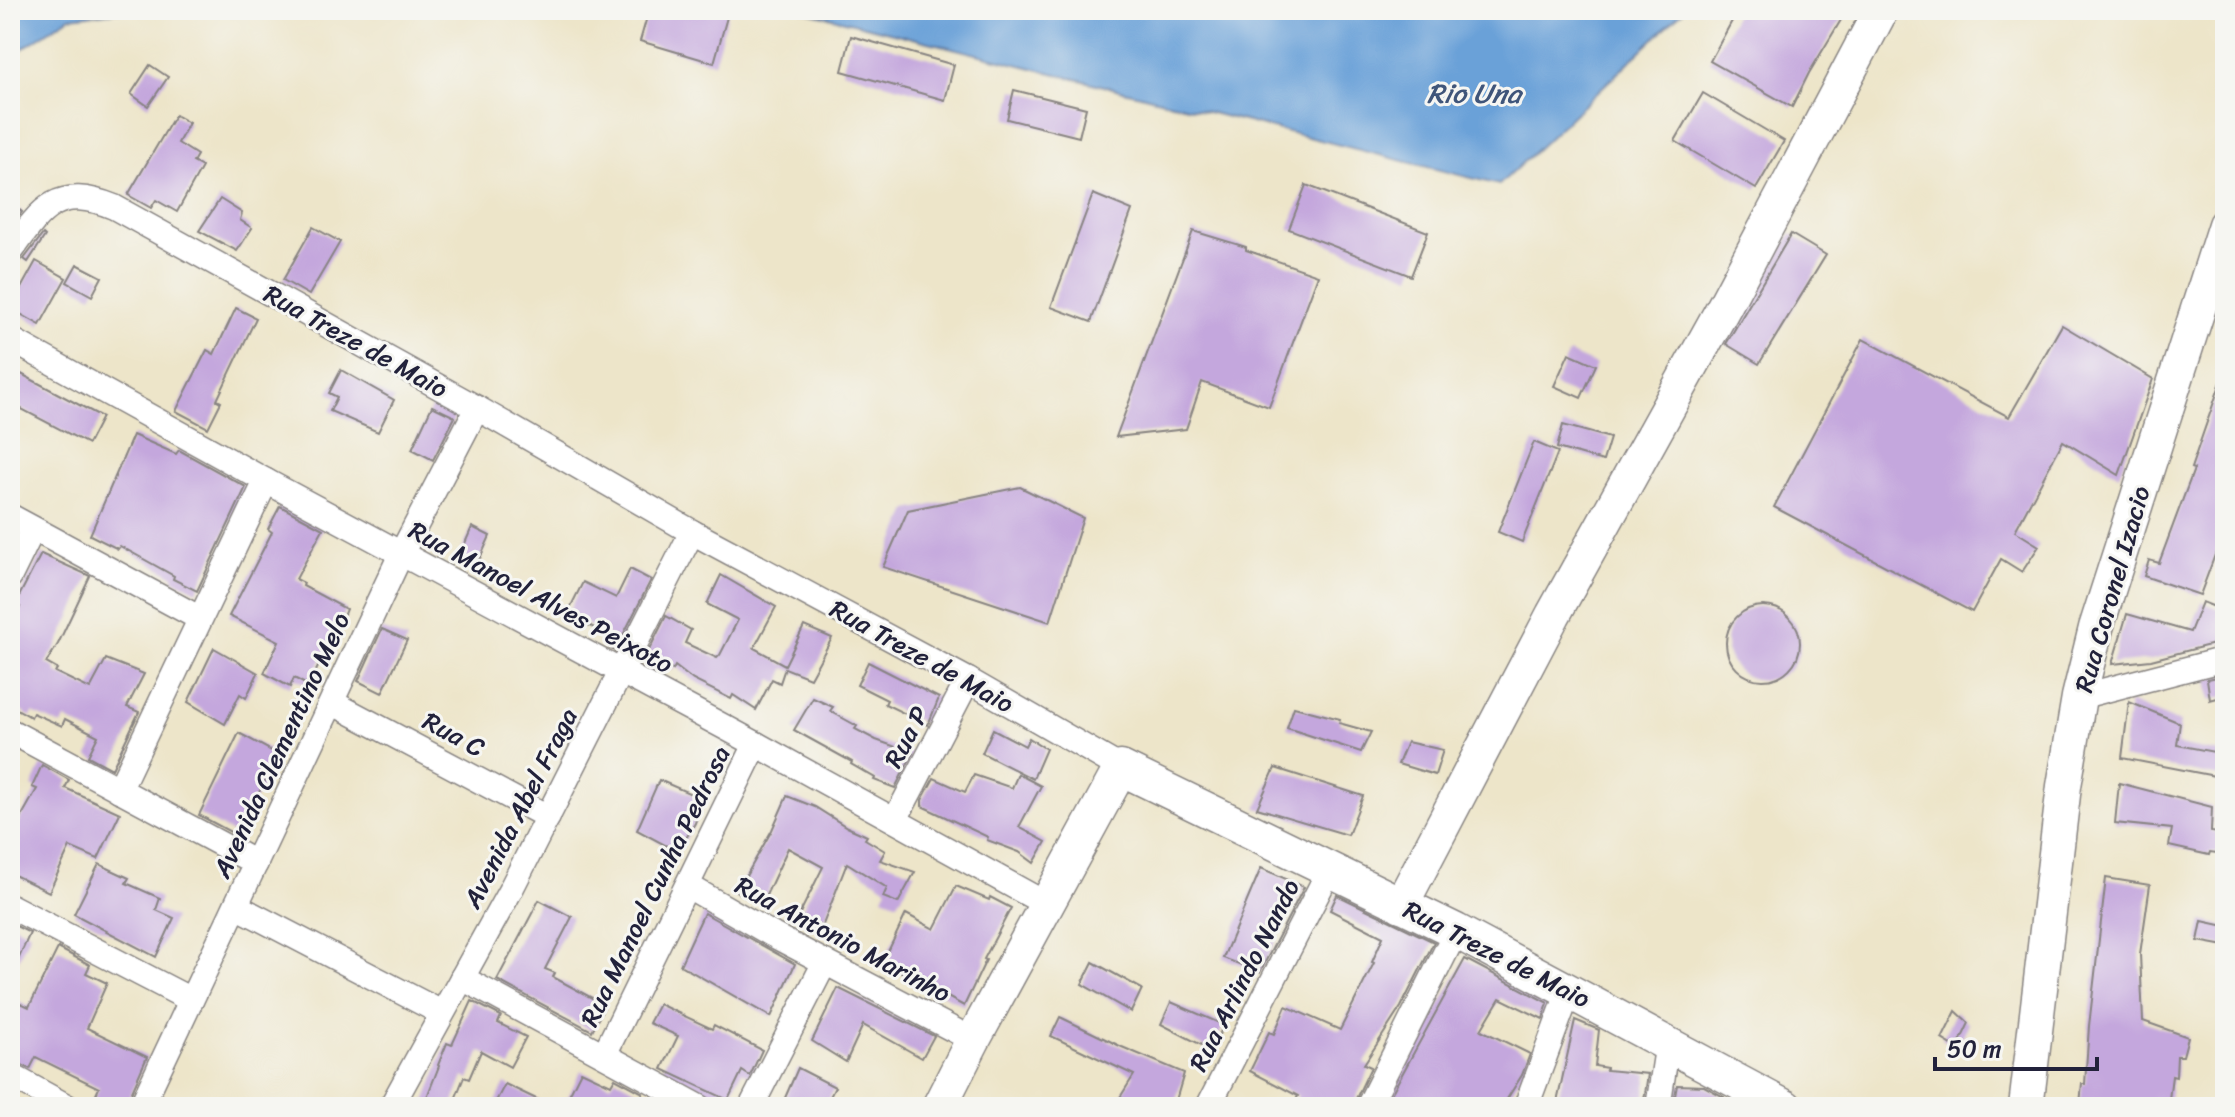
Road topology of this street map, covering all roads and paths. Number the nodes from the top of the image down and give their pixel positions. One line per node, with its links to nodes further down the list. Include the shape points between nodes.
1 (1881, 10): 28 (street)
2 (2225, 225): 16 (street, Rua Coronel Izacio, via 2096,628)
3 (10, 253): 5 (street, Rua Treze de Maio, via 39,216 67,198 81,196 114,207)
4 (10, 339): 6 (street, Rua Manoel Alves Peixoto)
5 (477, 408): 9 (street, Rua Treze de Maio); 10 (street, Avenida Clementino Melo)
6 (266, 481): 10 (street, Rua Manoel Alves Peixoto); 12 (street)
7 (10, 516): 8 (street)
8 (33, 529): 11 (street); 12 (street)
9 (692, 532): 14 (street, Avenida Abel Fraga); 15 (street, Rua Treze de Maio)
10 (401, 554): 14 (street, Rua Manoel Alves Peixoto); 17 (street, Avenida Clementino Melo)
11 (10, 576)
12 (199, 618): 21 (street)
13 (2225, 659): 16 (street)
14 (622, 672): 19 (street, Rua Manoel Alves Peixoto); 22 (street, Avenida Abel Fraga)
15 (968, 680): 20 (street, Rua Treze de Maio); 23 (street, Rua P)
16 (2079, 697): 54 (street, Rua Coronel Izacio)
17 (333, 703): 22 (street, Rua C); 24 (street, Avenida Clementino Melo)
18 (10, 731): 21 (street)
19 (756, 744): 23 (street, Rua Manoel Alves Peixoto); 26 (street, Rua Manoel Cunha Pedrosa)
20 (1121, 768): 25 (street, Rua Treze de Maio); 27 (street)
21 (119, 790): 24 (street)
22 (548, 817): 33 (street, Avenida Abel Fraga)
23 (895, 820): 27 (street, Rua Manoel Alves Peixoto)
24 (256, 863): 30 (street, Avenida Clementino Melo)
25 (1330, 869): 28 (street, Rua Treze de Maio); 49 (street, Rua Arlindo Nando)
26 (688, 886): 32 (street, Rua Antonio Marinho); 40 (street, Rua Manoel Cunha Pedrosa)
27 (1046, 904): 38 (street)
28 (1401, 905): 31 (street, Rua Treze de Maio)
29 (10, 906): 36 (street)
30 (236, 906): 36 (street, Avenida Clementino Melo); 37 (street)
31 (1456, 931): 35 (street, Rua Treze de Maio); 50 (street)
32 (825, 962): 38 (street, Rua Antonio Marinho); 47 (street)
33 (462, 978): 37 (street, Avenida Abel Fraga); 40 (street)
34 (2225, 988): 42 (path)
35 (1569, 991): 39 (street, Rua Treze de Maio); 51 (street)
36 (191, 1000): 44 (street, Avenida Clementino Melo)
37 (440, 1012): 45 (street, Avenida Abel Fraga)
38 (973, 1040): 48 (street)
39 (1668, 1042): 52 (street); 53 (street, Rua Treze de Maio)
40 (605, 1053): 46 (street)
41 (10, 1075): 43 (street)
42 (2224, 1106)
43 (68, 1107)
44 (141, 1107)
45 (391, 1107)
46 (700, 1107)
47 (751, 1107)
48 (939, 1107)
49 (1208, 1107)
50 (1368, 1107)
51 (1526, 1107)
52 (1658, 1107)
53 (1785, 1107)
54 (2026, 1107)

